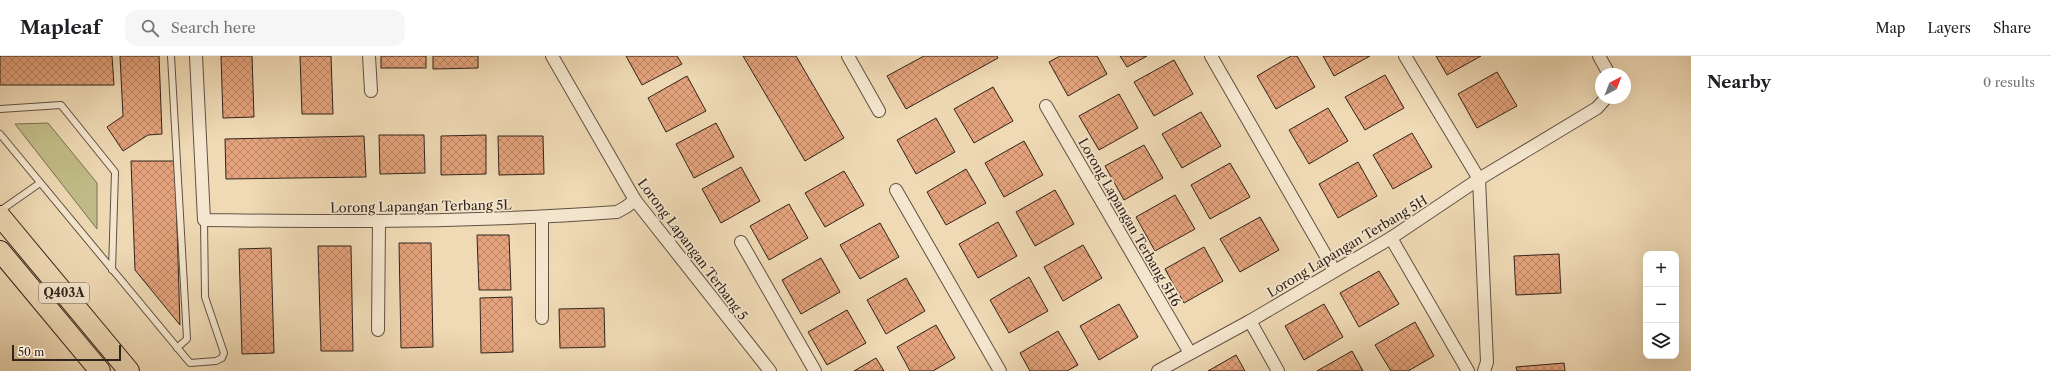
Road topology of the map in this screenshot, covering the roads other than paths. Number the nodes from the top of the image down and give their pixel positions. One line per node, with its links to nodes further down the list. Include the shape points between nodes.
1 (171, 56): 33 (lane, via 187,339)
2 (196, 56): 23 (street)
3 (369, 56): 10 (street)
4 (552, 56): 19 (street, Lorong Lapangan Terbang 5)
5 (848, 56): 14 (street)
6 (1211, 56): 29 (street)
7 (1405, 56): 16 (street)
8 (1599, 56): 9 (street)
9 (1606, 68)
10 (370, 91)
11 (1601, 104): 16 (street, Lorong Lapangan Terbang 5H)
12 (1046, 106): 34 (street, Lorong Lapangan Terbang 5H6)
13 (0, 109): 28 (lane, via 61,105 115,172)
14 (879, 111)
15 (0, 134): 17 (lane)
16 (1479, 179): 25 (street, Lorong Lapangan Terbang 5H); 43 (street, via 1487,362)
17 (40, 183): 20 (lane); 28 (lane)
18 (896, 190): 39 (street)
19 (635, 200): 22 (street, Lorong Lapangan Terbang 5L, via 617,212); 37 (street, Lorong Lapangan Terbang 5)
20 (0, 211)
21 (0, 216): 36 (highway, Q403A)
22 (542, 217): 24 (street, Lorong Lapangan Terbang 5L); 30 (street)
23 (204, 220): 24 (street, Lorong Lapangan Terbang 5L); 33 (lane, via 205,297 224,353 222,358 216,361 190,363)
24 (378, 222): 32 (street)
25 (1391, 238): 29 (street, Lorong Lapangan Terbang 5H); 42 (street)
26 (741, 242): 38 (street)
27 (0, 250): 35 (highway)
28 (112, 270): 33 (lane)
29 (1334, 270): 31 (street, Lorong Lapangan Terbang 5H)
30 (542, 318)
31 (1250, 321): 34 (street, Lorong Lapangan Terbang 5H); 41 (street)
32 (378, 330)
33 (177, 348)
34 (1190, 353): 40 (street, Lorong Lapangan Terbang 5H)
35 (100, 371)
36 (129, 371)
37 (770, 371)
38 (815, 371)
39 (1000, 371)
40 (1158, 371)
41 (1278, 371)
42 (1468, 371)
43 (1484, 371)

